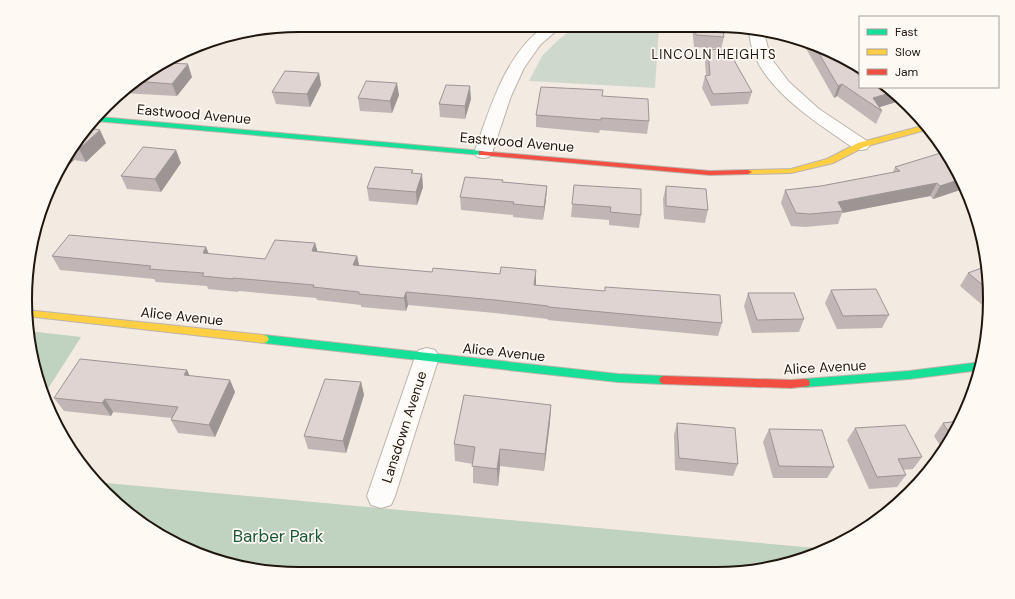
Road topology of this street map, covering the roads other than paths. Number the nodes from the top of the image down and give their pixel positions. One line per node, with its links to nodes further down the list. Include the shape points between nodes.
1 (547, 32): 6 (street, via 532,44 515,69)
2 (757, 35): 5 (street, via 762,57 783,85 813,113)
3 (101, 119): 6 (street, Eastwood Avenue)
4 (921, 129): 5 (street, Eastwood Avenue)
5 (860, 145): 6 (street, Eastwood Avenue, via 830,162 791,171 710,173)
6 (483, 153)
7 (33, 314): 8 (street, Alice Avenue)
8 (427, 357): 9 (street, Alice Avenue, via 618,378 791,384 909,375); 10 (street, Lansdown Avenue)
9 (975, 367)
10 (381, 496)

